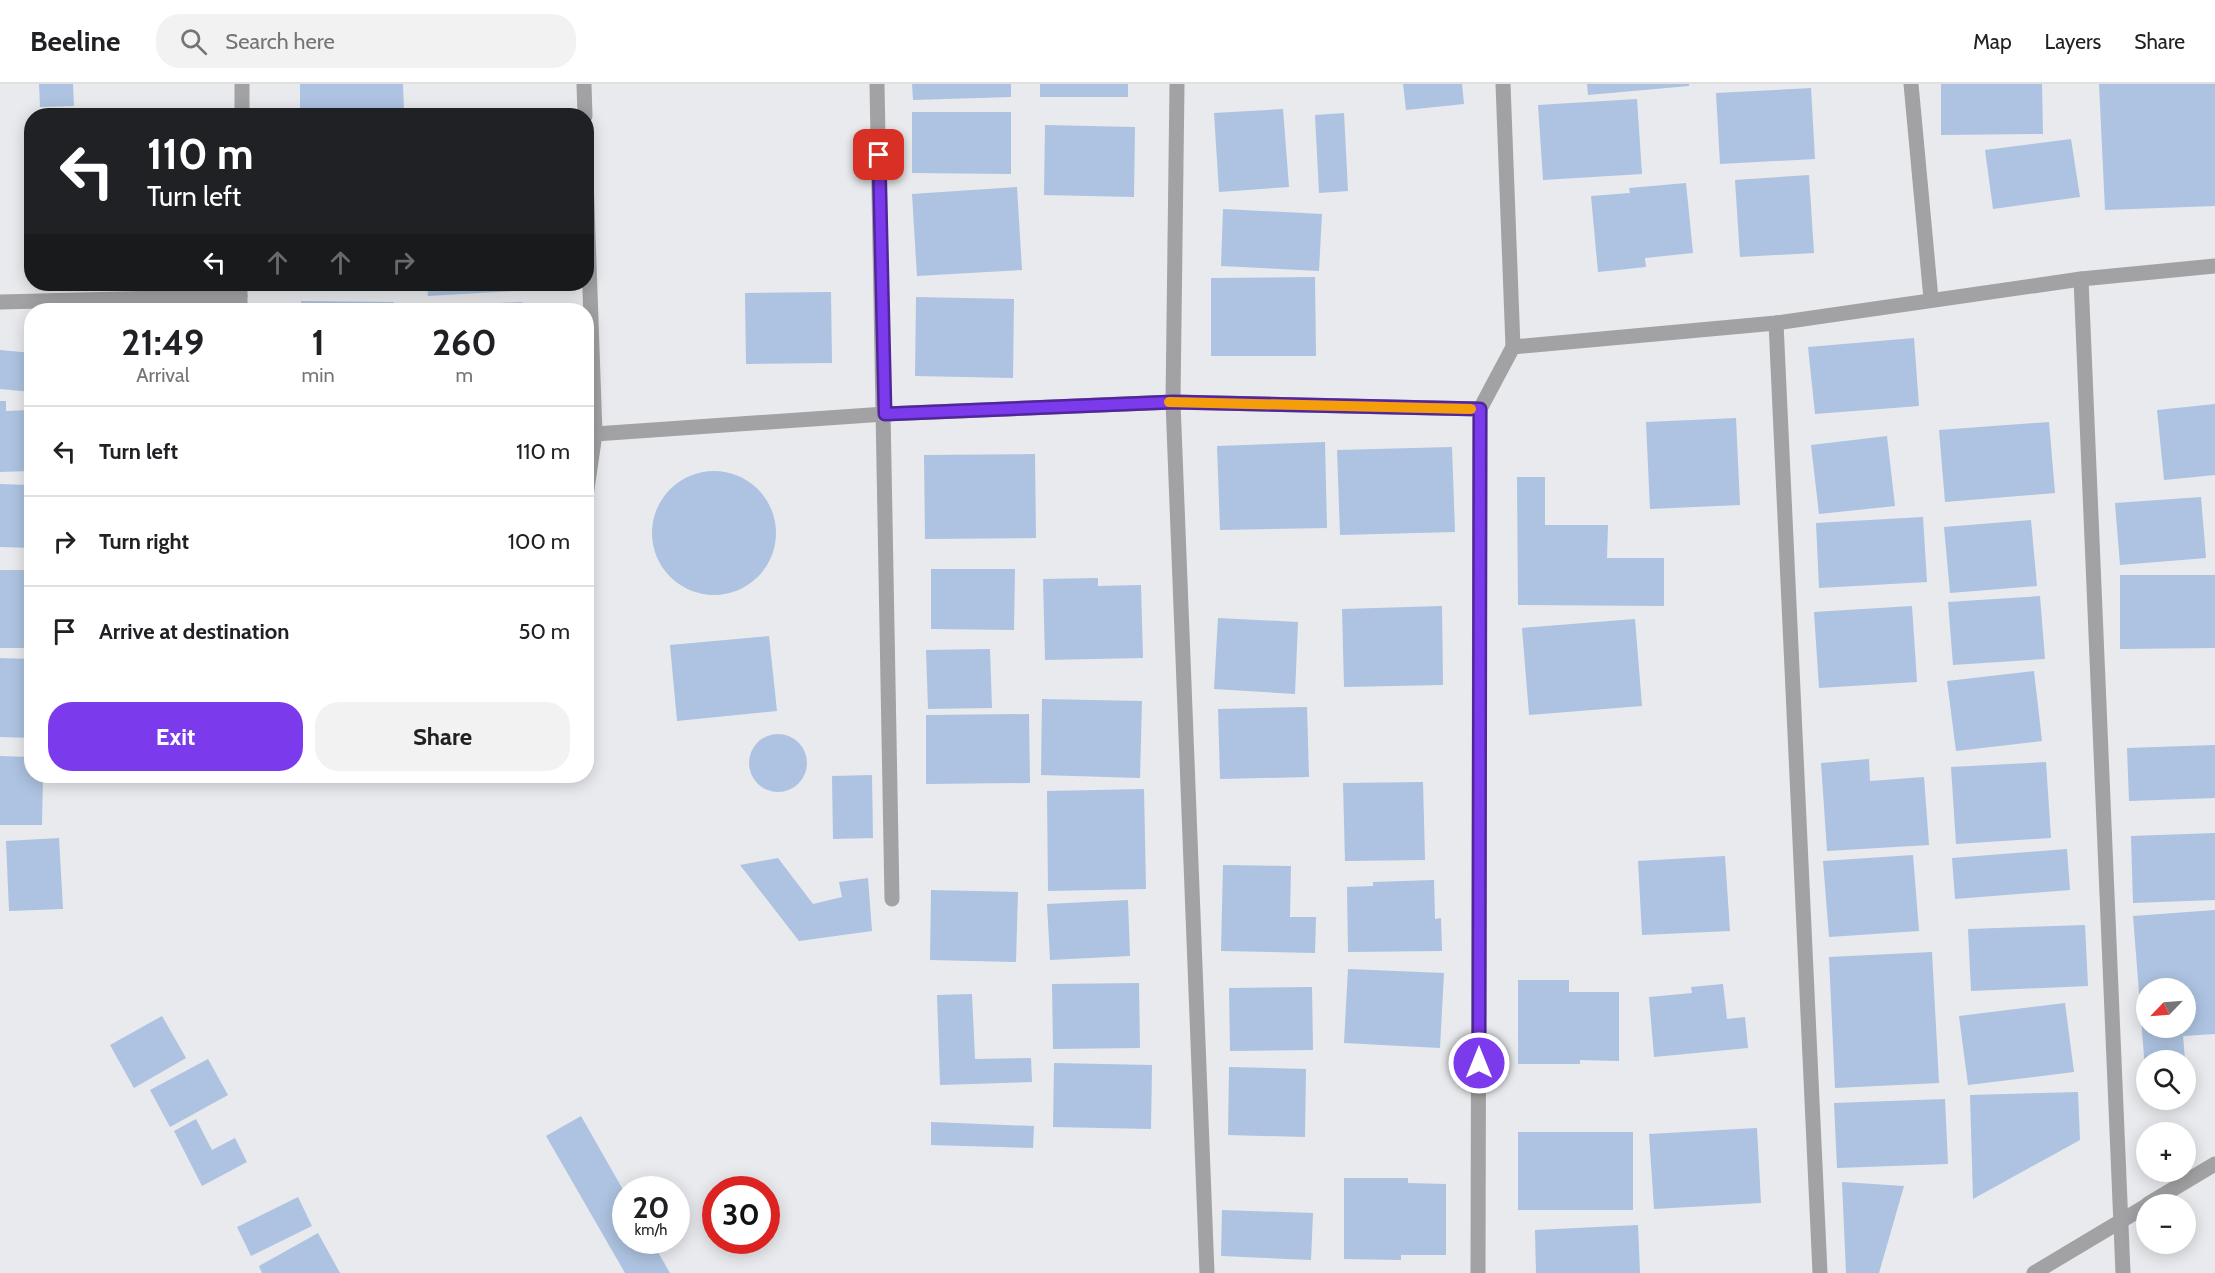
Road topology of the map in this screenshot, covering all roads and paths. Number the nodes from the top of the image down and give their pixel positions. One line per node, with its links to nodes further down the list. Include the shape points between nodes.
1 (242, 84): 7 (street)
2 (584, 84): 8 (street)
3 (877, 84): 19 (street)
4 (1176, 84): 16 (street)
5 (1503, 84): 15 (street)
6 (1911, 84): 12 (street)
7 (242, 108)
8 (585, 108)
9 (2215, 266): 10 (street)
10 (2080, 279): 12 (street); 26 (street)
11 (240, 297): 13 (street)
12 (1931, 299): 14 (street)
13 (0, 302)
14 (1776, 323): 15 (street); 29 (street)
15 (1513, 347): 18 (street)
16 (1173, 402): 18 (street); 19 (street); 27 (street)
17 (594, 405): 20 (street)
18 (1480, 409): 28 (street)
19 (885, 414): 20 (street); 22 (street)
20 (595, 434): 21 (street)
21 (594, 441)
22 (892, 899)
23 (2215, 1164): 24 (street)
24 (2165, 1194)
25 (2136, 1212): 26 (street)
26 (2121, 1221): 30 (street); 31 (street)
27 (1207, 1273)
28 (1478, 1273)
29 (1820, 1273)
30 (2034, 1273)
31 (2123, 1273)

